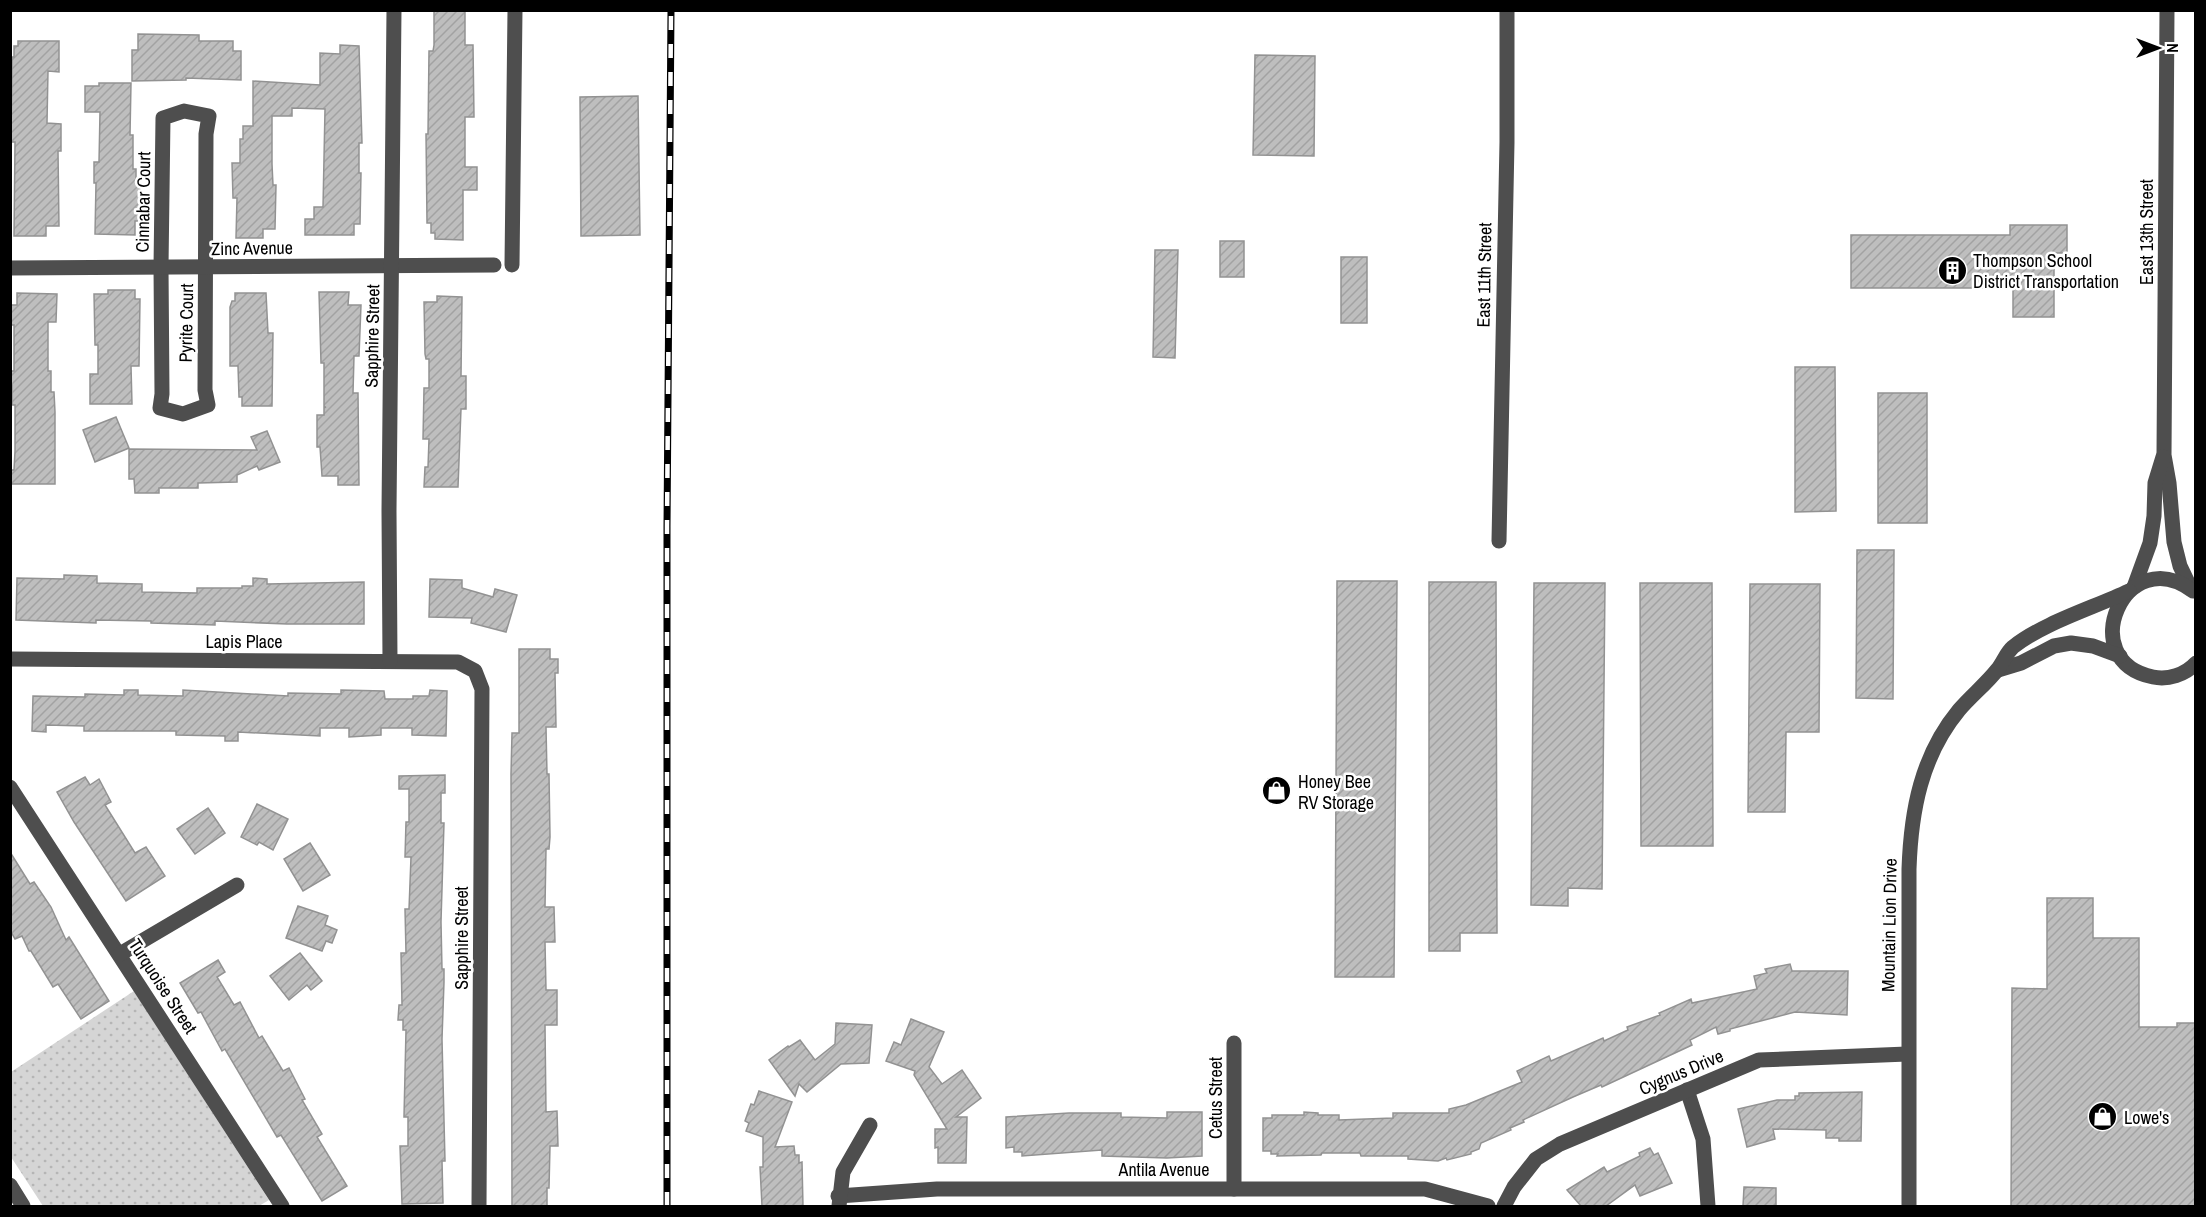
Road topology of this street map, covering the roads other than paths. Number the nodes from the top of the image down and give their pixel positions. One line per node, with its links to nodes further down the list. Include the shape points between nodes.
1 (394, 10): 6 (street, Sapphire Street)
2 (515, 10): 8 (street)
3 (1507, 10): 13 (street, East 11th Street)
4 (2168, 10): 12 (street, East 13th Street)
5 (164, 138): 9 (street, Cinnabar Court); 11 (street, Pyrite Court, via 163,118 184,111 209,116)
6 (393, 265): 7 (street, Zinc Avenue); 11 (street, Zinc Avenue); 18 (street, Sapphire Street)
7 (494, 265)
8 (512, 265)
9 (161, 267): 10 (street, Zinc Avenue); 11 (street, Zinc Avenue); 11 (street, Pyrite Court, via 160,408 183,414 208,405)
10 (10, 268)
11 (206, 268)
12 (2164, 454): 14 (street, East 13th Street, via 2155,483 2150,543); 15 (street, East 13th Street, via 2174,542 2180,566)
13 (1499, 541)
14 (2132, 589): 15 (street, Mountain Lion Drive, via 2163,579); 16 (street, East 13th Street, via 2118,605 2112,622 2113,640); 20 (street, Mountain Lion Drive, via 2029,637 2010,649)
15 (2193, 591)
16 (2120, 656): 19 (street, Mountain Lion Drive, via 2144,675 2160,678 2177,676); 20 (street, Mountain Lion Drive, via 2092,646 2071,644 2054,646)
17 (10, 659): 18 (street, Lapis Place)
18 (390, 661): 21 (street, Lapis Place, via 458,662)
19 (2196, 663)
20 (1998, 670): 26 (street, Mountain Lion Drive, via 1946,727 1919,785 1910,832)
21 (475, 671): 34 (street, Sapphire Street, via 482,689)
22 (10, 787): 24 (street, Turquoise Street)
23 (237, 885): 24 (street)
24 (120, 954): 33 (street, Turquoise Street)
25 (1234, 1043): 30 (street, Cetus Street)
26 (1907, 1054): 27 (street, Cygnus Drive, via 1759,1060); 38 (street, Mountain Lion Drive)
27 (1687, 1090): 36 (street, Cygnus Drive, via 1536,1159); 37 (street, via 1703,1139)
28 (870, 1125): 31 (street, via 843,1172)
29 (10, 1185): 32 (street)
30 (1234, 1189): 31 (street, Antila Avenue, via 937,1189); 35 (street, Antila Avenue, via 1425,1189)
31 (839, 1201)
32 (23, 1206)
33 (282, 1206)
34 (479, 1206)
35 (1488, 1206)
36 (1504, 1206)
37 (1708, 1206)
38 (1909, 1206)

